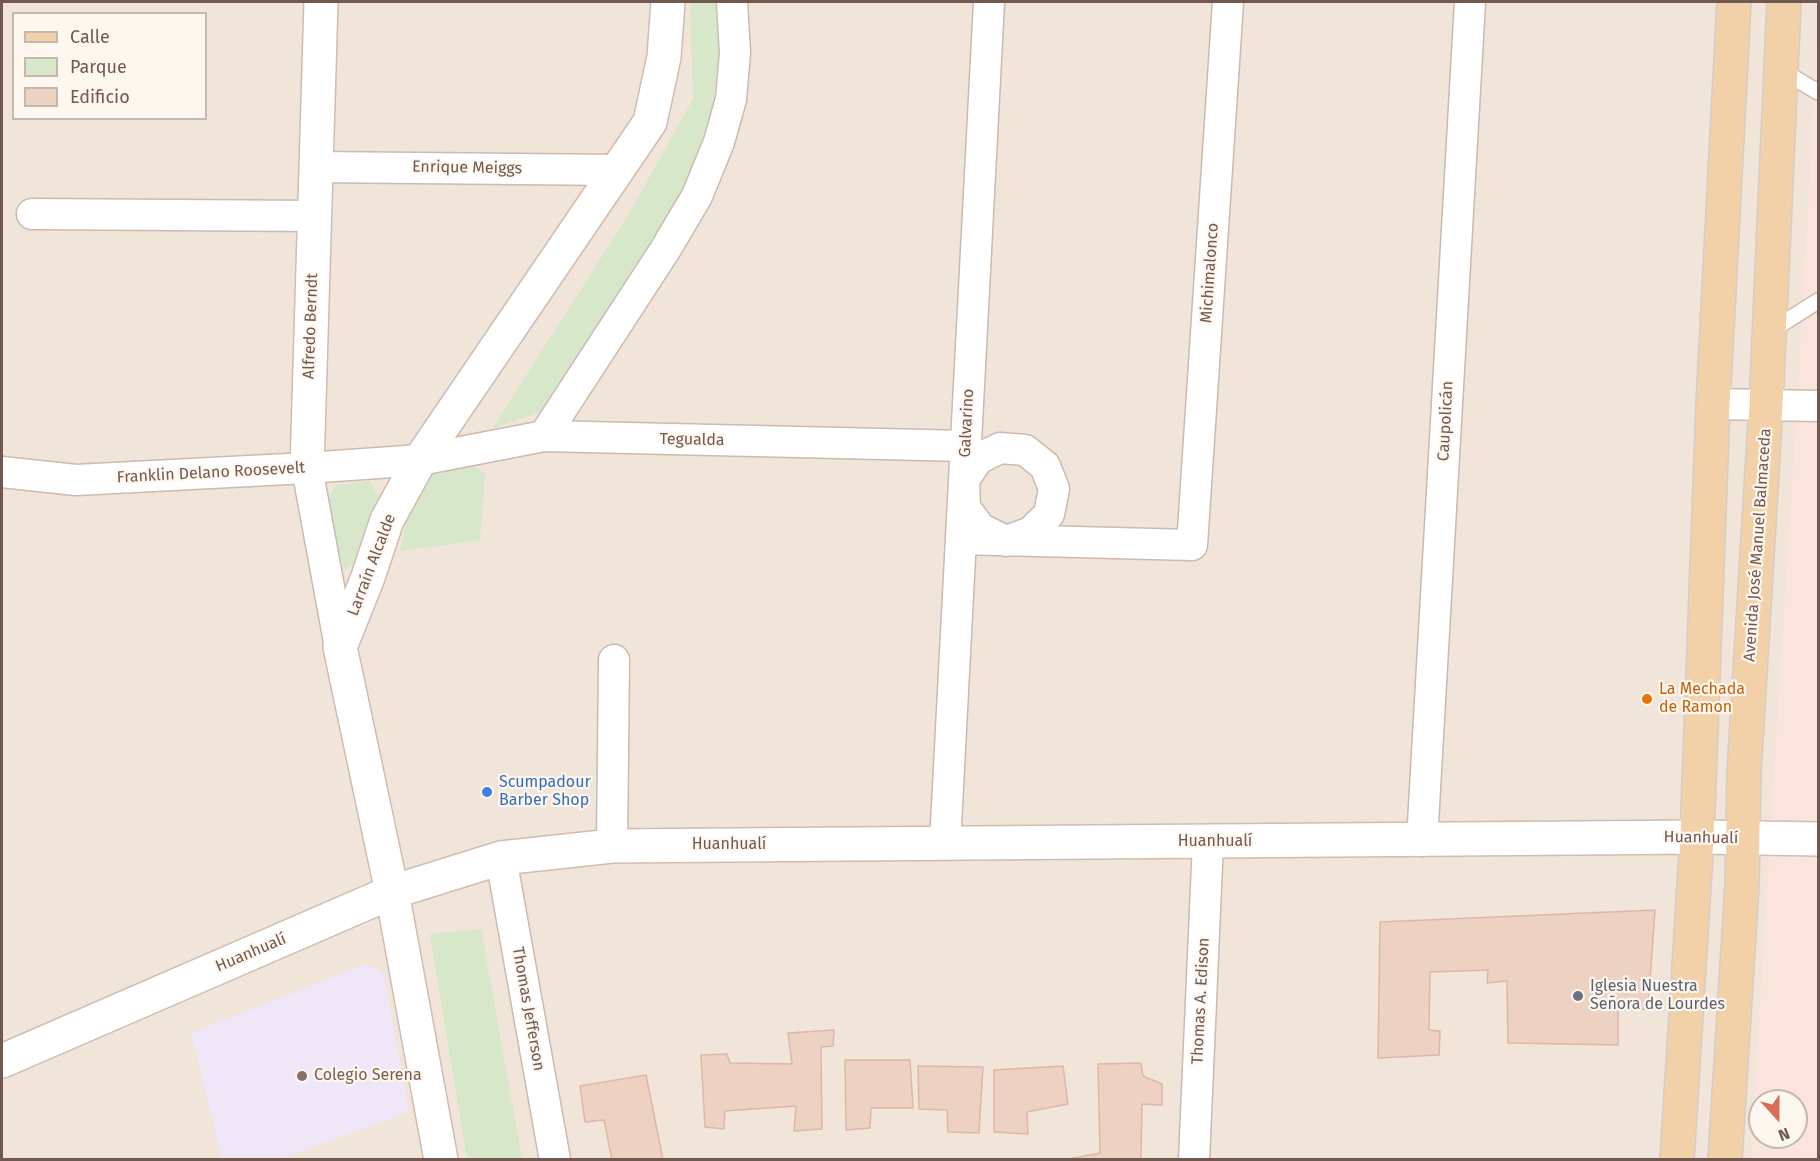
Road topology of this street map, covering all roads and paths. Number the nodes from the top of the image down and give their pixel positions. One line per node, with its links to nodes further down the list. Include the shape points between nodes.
1 (321, 2): 11 (main road, Alfredo Berndt)
2 (668, 2): 12 (main road, Larraín Alcalde, via 663,57 650,122)
3 (732, 2): 20 (street, via 735,53 731,99 697,196)
4 (989, 2): 21 (street, Galvarino)
5 (1228, 2): 27 (street, Michimalonco, via 1192,545)
6 (1470, 2): 33 (street, Caupolicán)
7 (1734, 2): 17 (main road)
8 (1784, 2): 9 (main road, Avenida José Manuel Balmaceda)
9 (1781, 70): 10 (lane); 16 (main road, Avenida José Manuel Balmaceda)
10 (1818, 92)
11 (316, 167): 12 (street, Enrique Meiggs); 14 (main road, Alfredo Berndt)
12 (617, 170): 22 (main road, Larraín Alcalde)
13 (32, 214): 14 (street)
14 (315, 216): 23 (main road, Alfredo Berndt)
15 (1818, 301): 16 (lane)
16 (1769, 332): 18 (main road, Avenida José Manuel Balmaceda)
17 (1713, 404): 18 (street); 30 (main road)
18 (1766, 405): 19 (street); 31 (main road, Avenida José Manuel Balmaceda, via 1744,772)
19 (1818, 406)
20 (544, 436): 21 (street, Tegualda); 22 (street, Tegualda)
21 (966, 446): 25 (street, Galvarino)
22 (420, 460): 23 (street, Franklin Delano Roosevelt); 28 (main road, Larraín Alcalde, via 387,520)
23 (307, 468): 24 (street, Franklin Delano Roosevelt, via 76,480); 28 (street, Alfredo Berndt)
24 (2, 471)
25 (964, 480): 26 (street, Galvarino); 27 (street, via 965,508 981,529); 27 (street, via 978,459 1000,448 1025,450 1046,466 1054,489 1049,514 1031,532)
26 (961, 539): 27 (street); 35 (street, Galvarino)
27 (1006, 541)
28 (340, 647): 38 (main road)
29 (614, 660): 36 (street)
30 (1697, 837): 31 (main road, Huanhualí); 33 (main road, Huanhualí); 43 (main road)
31 (1745, 839): 32 (main road, Huanhualí); 44 (main road, Avenida José Manuel Balmaceda)
32 (1818, 839)
33 (1422, 841): 34 (main road, Huanhualí)
34 (1208, 842): 35 (main road, Huanhualí); 42 (street, Thomas A. Edison)
35 (945, 844): 36 (main road, Huanhualí)
36 (612, 846): 37 (main road, Huanhualí)
37 (501, 858): 38 (main road, Huanhualí); 41 (street, Thomas Jefferson)
38 (392, 892): 39 (main road, Huanhualí); 40 (main road)
39 (2, 1061)
40 (441, 1160)
41 (555, 1160)
42 (1194, 1160)
43 (1677, 1160)
44 (1725, 1160)

